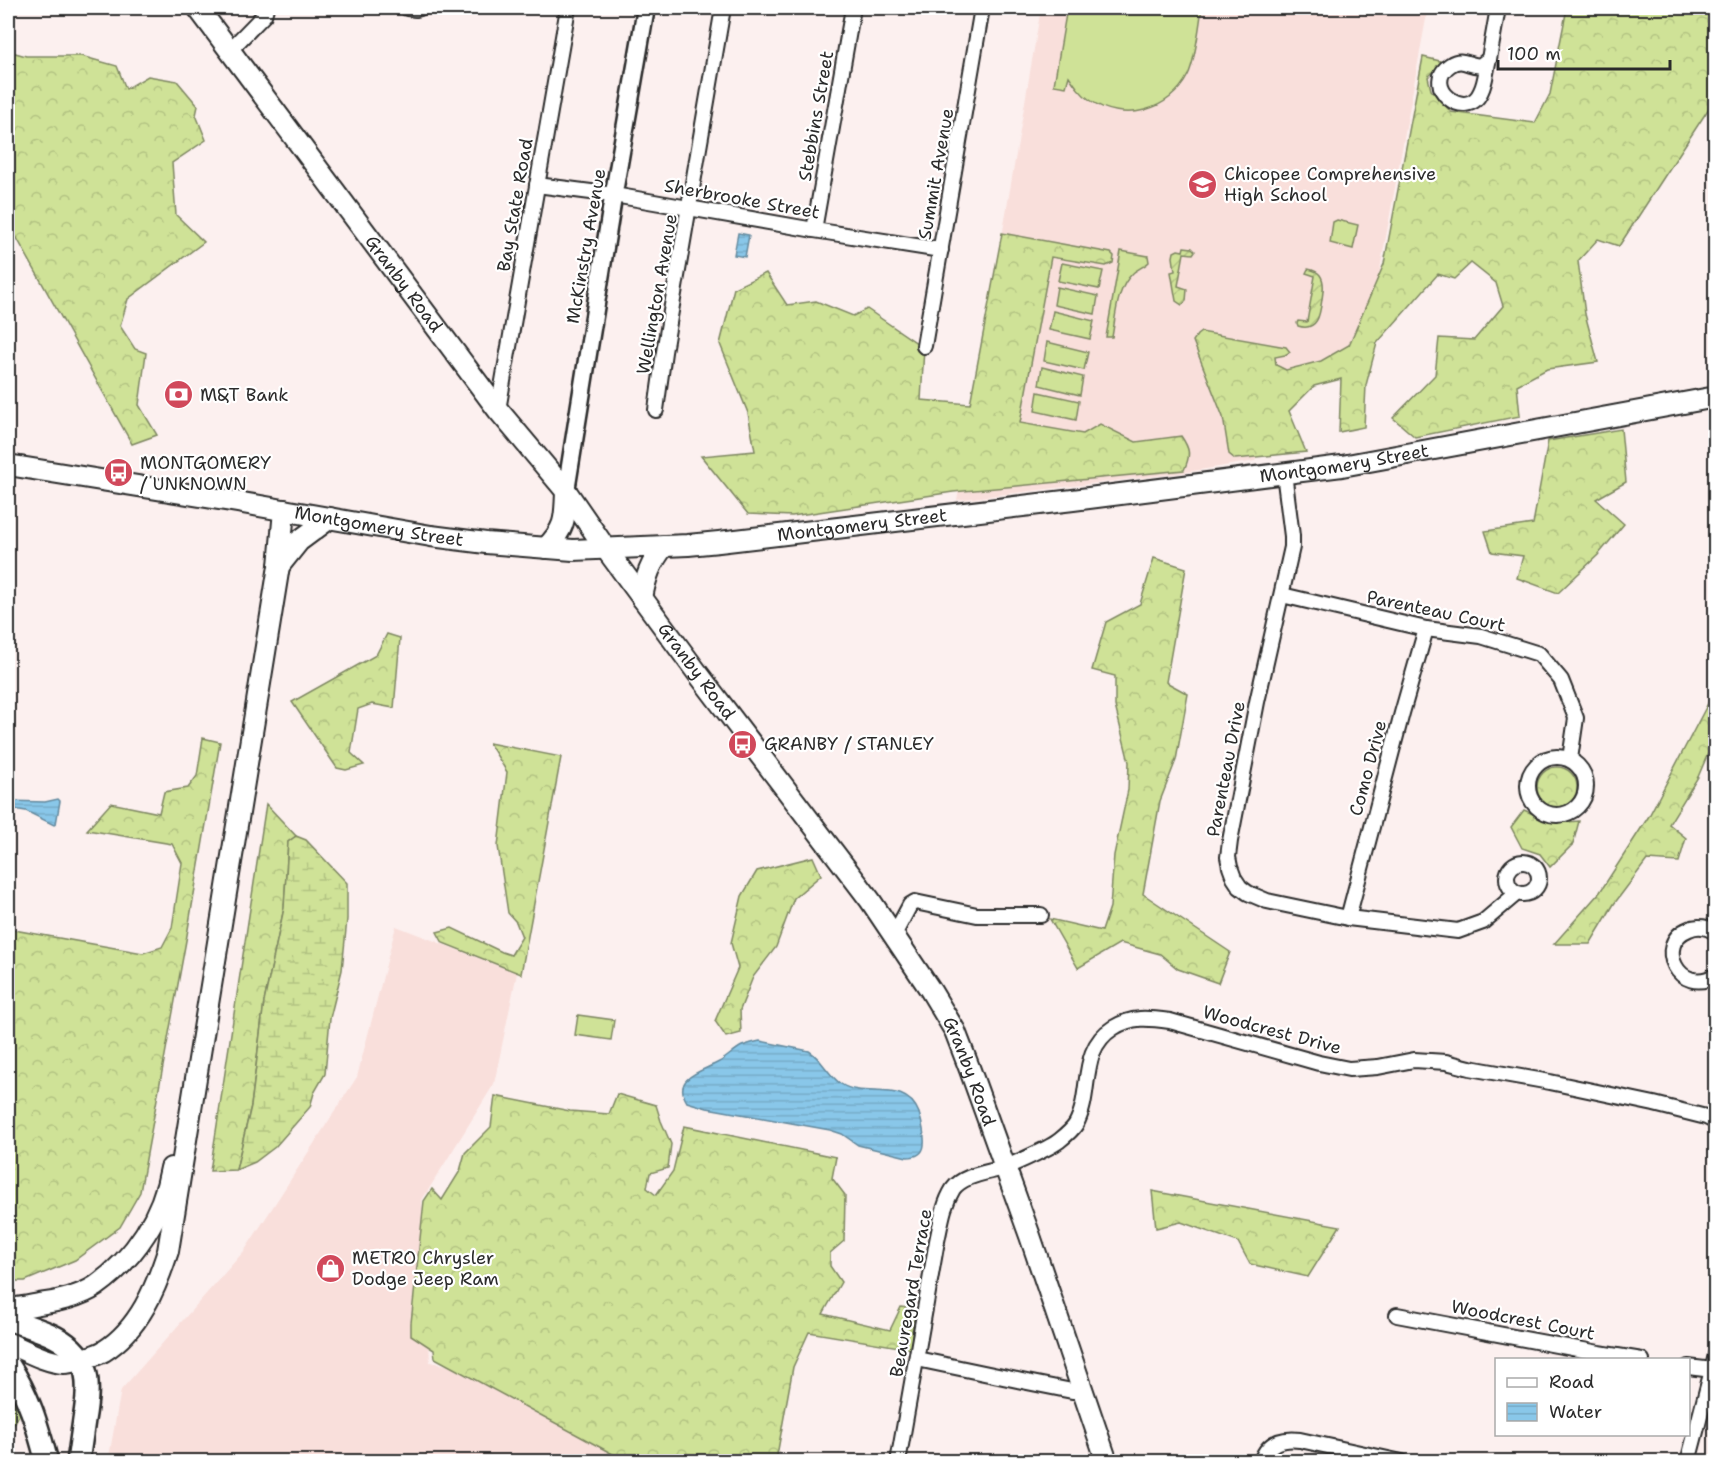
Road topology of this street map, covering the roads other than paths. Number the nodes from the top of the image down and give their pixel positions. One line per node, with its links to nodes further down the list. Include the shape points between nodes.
1 (198, 8): 11 (main road, Granby Road)
2 (266, 8): 11 (street, via 264,15)
3 (407, 8): 4 (street)
4 (420, 8)
5 (568, 8): 13 (street, Bay State Road)
6 (646, 8): 14 (street, McKinstry Avenue)
7 (723, 8): 15 (street, Wellington Avenue)
8 (853, 8): 16 (street, Stebbins Street)
9 (982, 8): 17 (street, Summit Avenue)
10 (1498, 8): 12 (street)
11 (230, 50): 20 (main road, Granby Road)
12 (1489, 59)
13 (537, 185): 14 (street, Sherbrooke Street); 20 (street, Bay State Road)
14 (614, 195): 15 (street, Sherbrooke Street); 24 (street, McKinstry Avenue)
15 (690, 209): 16 (street, Sherbrooke Street); 21 (street, Wellington Avenue)
16 (814, 230): 17 (street, Sherbrooke Street)
17 (940, 250): 18 (street, Summit Avenue)
18 (924, 346)
19 (1716, 397): 23 (main road, Montgomery Street, via 1348,465)
20 (498, 410): 24 (main road, Granby Road)
21 (656, 410)
22 (8, 465): 25 (main road, Montgomery Street)
23 (1284, 473): 27 (main road, Montgomery Street); 31 (street, Parenteau Drive, via 1293,541)
24 (566, 491): 28 (main road, via 562,528); 29 (main road, Granby Road)
25 (284, 510): 26 (main road, Montgomery Street); 30 (main road); 43 (main road, via 270,554 167,1188 142,1240 94,1287 57,1302)
26 (330, 518): 28 (main road, Montgomery Street, via 431,536); 30 (main road, via 299,541)
27 (664, 546): 29 (main road, Montgomery Street); 32 (main road, via 652,561)
28 (546, 548): 29 (main road, Montgomery Street)
29 (606, 549): 32 (main road, Granby Road)
30 (279, 566): 50 (main road, via 168,1251 159,1280 128,1329 103,1352)
31 (1282, 595): 33 (street, Parenteau Court); 37 (street, Parenteau Drive, via 1230,841 1230,867 1240,887 1258,898)
32 (642, 598): 39 (main road, Granby Road)
33 (1426, 629): 34 (street, Parenteau Court, via 1481,636 1539,654 1561,680 1576,718); 37 (street, Como Drive)
34 (1570, 759): 34 (street, via 1542,760 1530,774 1529,794 1540,810 1558,815 1568,813 1582,800 1586,781)
35 (1516, 894): 37 (street, Parenteau Drive, via 1483,922 1458,931)
36 (1041, 915): 39 (street, via 977,915 915,902 910,904)
37 (1348, 918)
38 (1716, 933): 40 (street, via 1703,927 1685,930 1671,953 1676,969 1690,980 1707,980)
39 (894, 935): 42 (main road, Granby Road, via 955,1031)
40 (1716, 975)
41 (1716, 1122): 42 (street, Woodcrest Drive, via 1654,1104 1446,1062 1414,1060 1349,1069 1148,1018 1124,1021 1098,1042 1076,1124 1059,1141)
42 (1005, 1167): 49 (street, Beauregard Terrace, via 973,1176 955,1187 945,1205); 54 (main road, Granby Road)
43 (8, 1308)
44 (1397, 1315): 48 (street, Woodcrest Court)
45 (8, 1319): 50 (main road, via 56,1337)
46 (8, 1343): 50 (main road, via 49,1360)
47 (1716, 1355): 53 (street)
48 (1635, 1358)
49 (917, 1359): 54 (street); 57 (street, Beauregard Terrace)
50 (82, 1360): 56 (main road, via 88,1386)
51 (8, 1364): 55 (main road, via 37,1423)
52 (1690, 1366): 53 (street)
53 (1713, 1370): 61 (street)
54 (1083, 1391): 58 (main road, Granby Road)
55 (47, 1461)
56 (78, 1461)
57 (898, 1461)
58 (1107, 1461)
59 (1261, 1461): 60 (street, via 1270,1446 1286,1439)
60 (1402, 1461)
61 (1688, 1461)

